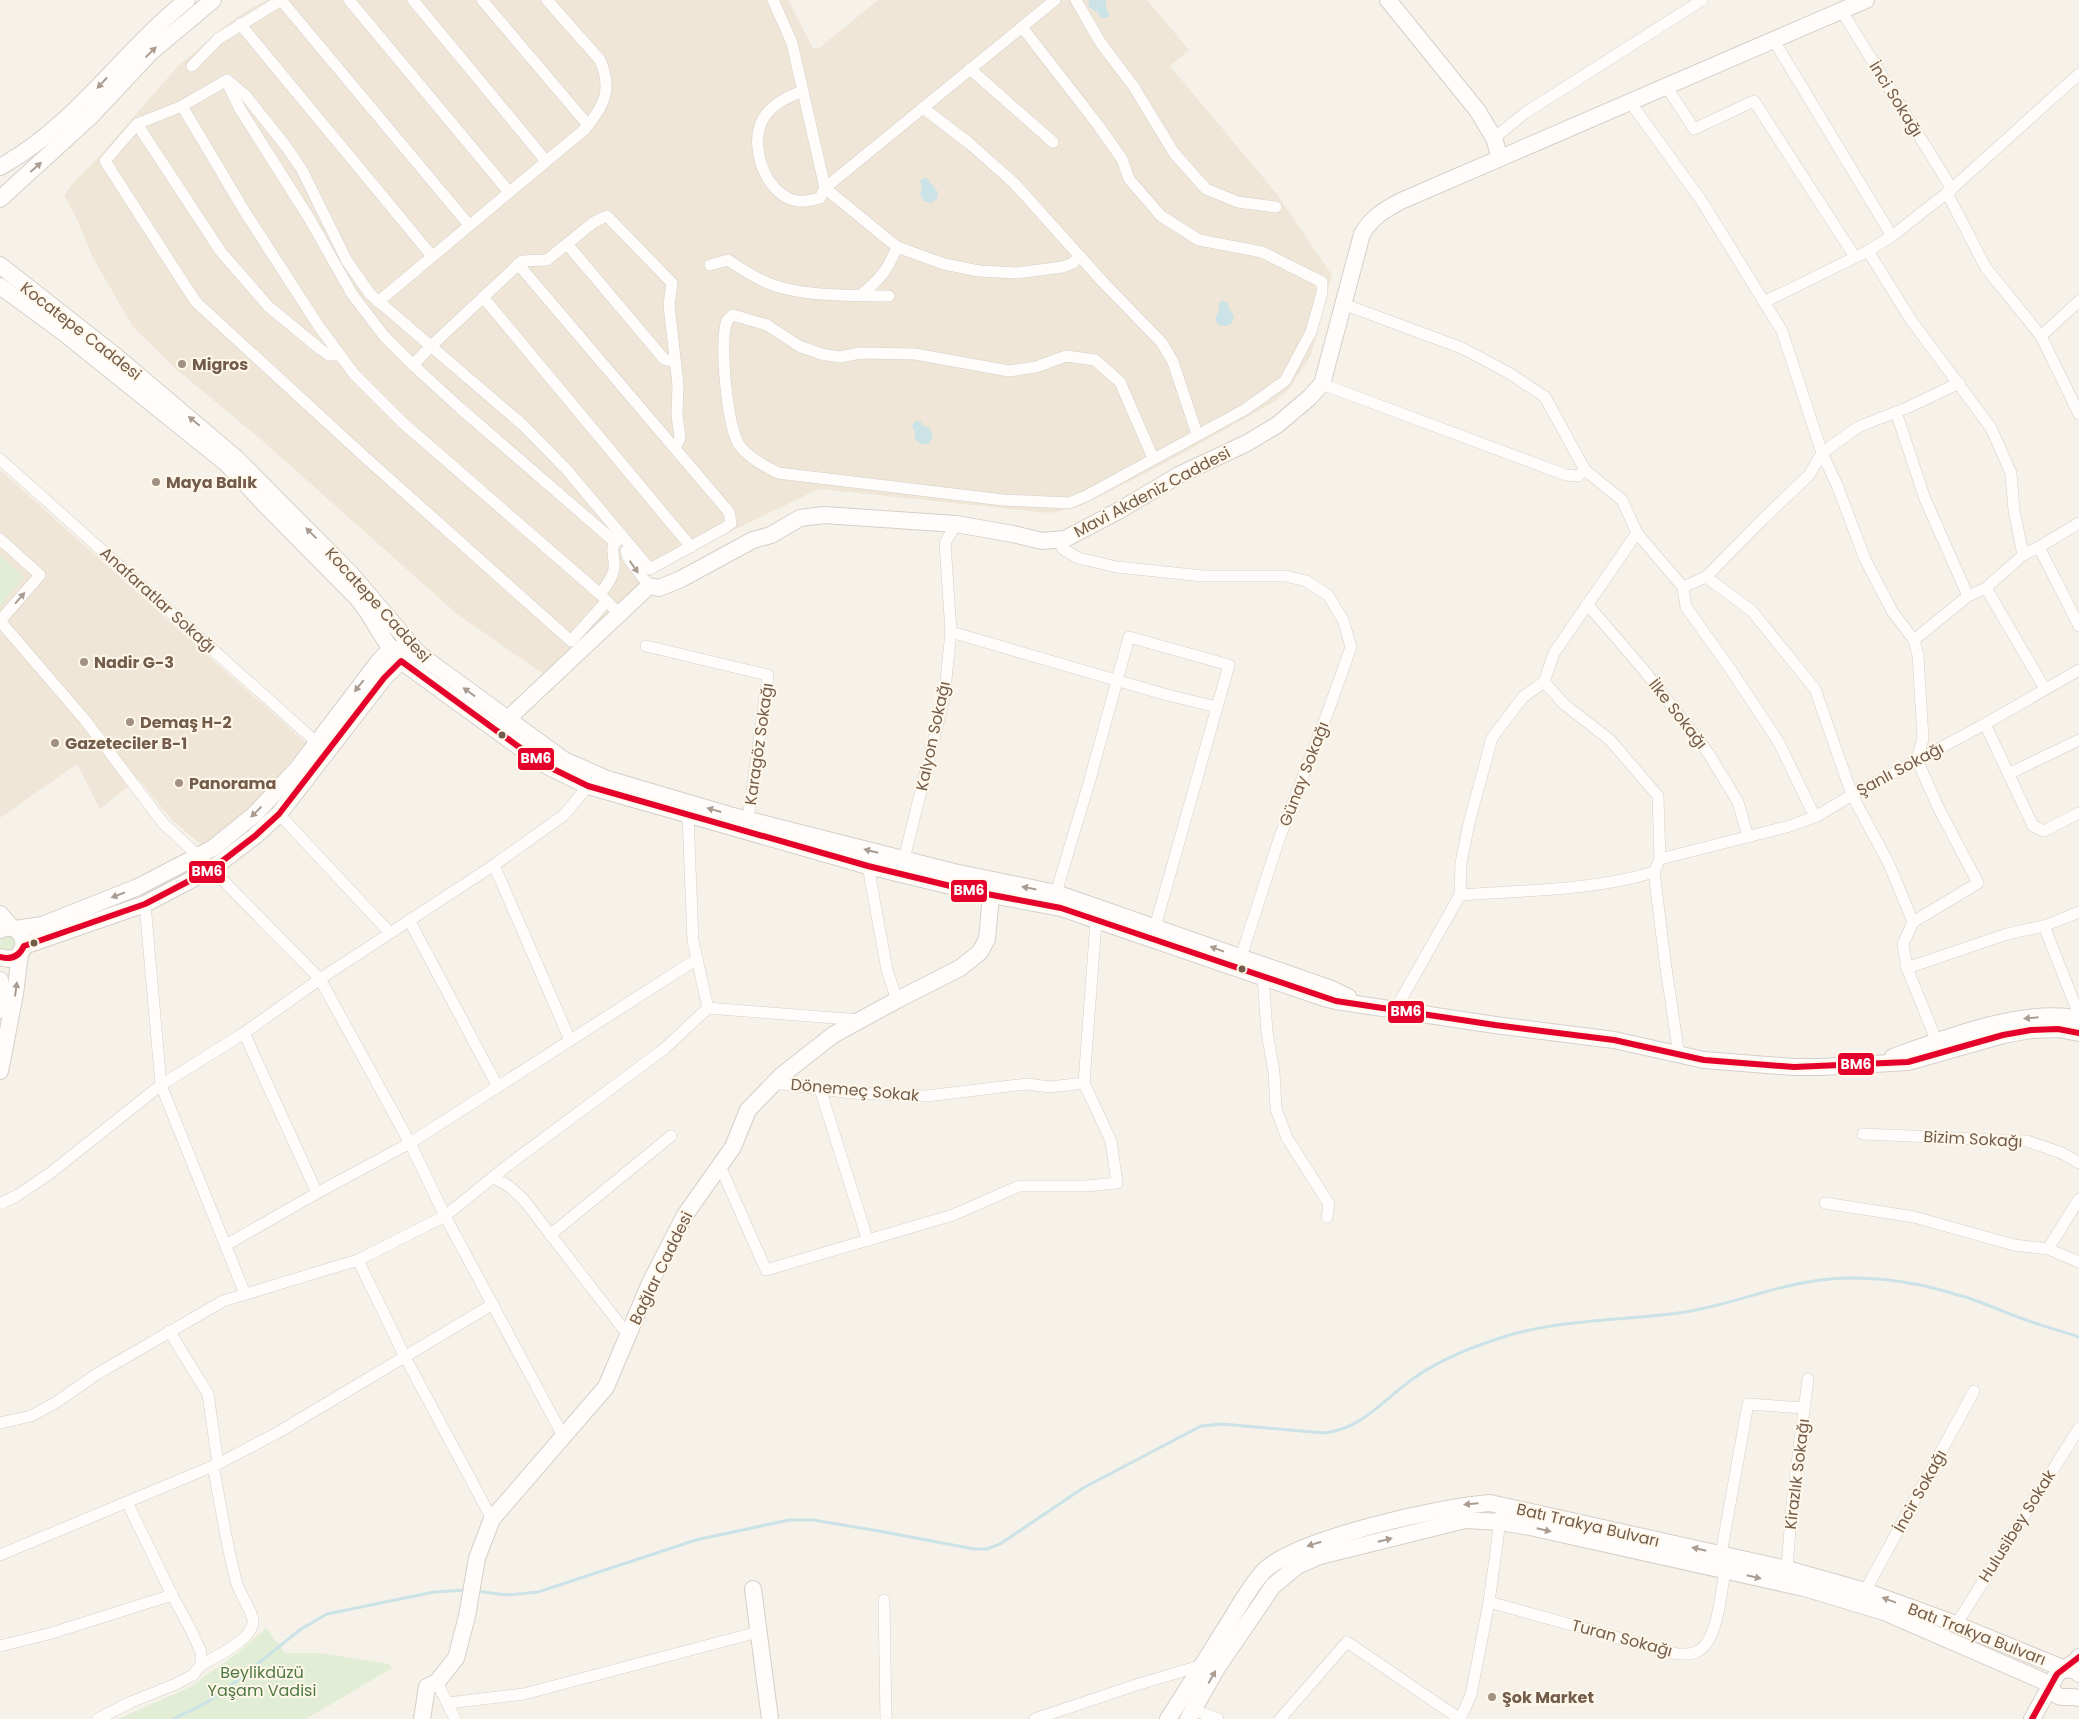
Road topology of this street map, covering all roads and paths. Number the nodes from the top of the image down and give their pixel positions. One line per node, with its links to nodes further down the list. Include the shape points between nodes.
1 (187, 0): 33 (main road, one-way to 33, via 135,47 64,122)
2 (213, 0): 37 (main road, one-way to 2, via 91,116 151,52)
3 (281, 0): 15 (street); 39 (street)
4 (350, 0): 36 (street)
5 (413, 0): 32 (street)
6 (482, 0): 28 (street)
7 (548, 0): 28 (street, via 600,60 604,70 605,100)
8 (773, 0): 23 (street, via 792,43)
9 (1055, 0): 16 (street)
10 (1076, 0): 38 (street, via 1174,153 1206,189 1238,202)
11 (1388, 0): 29 (main road, via 1476,110)
12 (1702, 0): 29 (street, via 1525,113)
13 (1866, 0): 14 (main road, Mavi Akdeniz Caddesi)
14 (1841, 10): 17 (main road, Mavi Akdeniz Caddesi); 35 (street, İnci Sokağı)
15 (240, 24): 18 (street, via 218,39); 44 (street)
16 (1022, 27): 19 (street); 68 (street, via 1103,132 1122,159 1129,179 1141,196 1160,216 1200,240 1262,252 1322,282 1311,332 1285,381 1244,410)
17 (1773, 39): 22 (main road, Mavi Akdeniz Caddesi); 40 (street)
18 (192, 66)
19 (970, 69): 26 (street); 30 (street)
20 (2079, 74): 35 (street)
21 (227, 80): 25 (street); 55 (street, via 246,96 285,145 302,170 347,261); 62 (street, via 240,109 309,218 352,294 384,336)
22 (1666, 86): 24 (main road, Mavi Akdeniz Caddesi); 46 (street, via 1694,129 1754,101)
23 (803, 91): 34 (street); 34 (street, via 786,97 760,125 757,143 761,163 778,191 796,201 820,198)
24 (1630, 102): 31 (main road, Mavi Akdeniz Caddesi); 56 (street, via 1701,200)
25 (182, 106): 27 (street); 60 (street, via 245,212)
26 (923, 108): 34 (street); 45 (street, via 1015,184)
27 (137, 124): 60 (street, via 221,252 256,293 320,350 329,355); 88 (street, via 105,161 197,302 367,459 572,640)
28 (588, 125): 32 (street)
29 (1494, 138): 31 (main road)
30 (1053, 142)
31 (1500, 158): 57 (main road, Mavi Akdeniz Caddesi, via 1401,201 1369,222 1362,234)
32 (546, 161): 36 (street)
33 (0, 167)
34 (826, 188): 42 (street)
35 (1950, 191): 40 (street); 58 (street, İnci Sokağı, via 1986,268)
36 (508, 192): 39 (street)
37 (0, 200)
38 (1276, 206)
39 (469, 225): 44 (street)
40 (1892, 236): 43 (street)
41 (568, 244): 47 (street, via 547,260 527,259); 61 (street, via 664,359); 61 (street, via 594,222 607,216 672,283 668,305)
42 (897, 247): 45 (street, via 944,264 979,271 1016,273 1063,267); 51 (street, via 887,270)
43 (1868, 251): 46 (street); 63 (street, via 1911,320)
44 (432, 256): 55 (street)
45 (1080, 256): 68 (street, via 1162,343 1173,362)
46 (1855, 257): 56 (street)
47 (518, 264): 52 (street); 69 (street)
48 (710, 264): 51 (street, via 728,260 764,281 790,290)
49 (0, 266): 96 (main road, Kocatepe Caddesi, one-way to 49, via 351,574 236,458 118,358)
50 (0, 286): 97 (main road, Kocatepe Caddesi, via 64,333 227,464 357,598)
51 (861, 295): 53 (street)
52 (483, 296): 59 (street); 81 (street)
53 (888, 296)
54 (2079, 301): 58 (street)
55 (378, 302): 59 (street)
56 (1764, 302): 70 (street, via 1782,331)
57 (1343, 304): 64 (main road, Mavi Akdeniz Caddesi); 73 (street, via 1462,348 1545,397)
58 (2041, 336): 65 (street, İnci Sokağı)
59 (430, 347): 62 (street); 79 (street, via 523,425 567,470)
60 (340, 355): 88 (street, via 354,374 403,423)
61 (675, 362): 69 (street, via 680,438)
62 (413, 366): 79 (street)
63 (1959, 383): 66 (street); 82 (street, via 1991,428 2011,473)
64 (1322, 384): 73 (street, via 1566,475 1578,476); 78 (main road, Mavi Akdeniz Caddesi, via 1277,425 1247,443)
65 (2075, 394): 67 (street, İnci Sokağı)
66 (1896, 412): 70 (street, via 1858,427); 87 (street, via 1926,499)
67 (2079, 414)
68 (1197, 434): 71 (street)
69 (675, 448): 81 (street, via 731,518 726,528)
70 (1822, 453): 83 (street, via 1809,475); 94 (street, via 1865,559 1892,611)
71 (1153, 458): 71 (street, via 1069,503 1003,500 778,473 740,447 731,427 724,353 727,321 732,315 743,317 767,325 799,346 840,357 860,353 915,354 1009,371 1036,368 1066,356 1095,360 1120,382)
72 (0, 459): 106 (street, Anafaratlar Sokağı)
73 (1585, 470): 76 (street, via 1622,500)
74 (2079, 523): 80 (street)
75 (956, 524): 78 (main road, Mavi Akdeniz Caddesi, via 1042,541); 84 (main road, Mavi Akdeniz Caddesi, via 824,515 800,518 786,528 753,540 681,579 659,588); 93 (street, Kalyon Sokağı, via 945,542)
76 (1637, 533): 85 (street); 89 (street)
77 (0, 539): 91 (street, one-way to 77, via 40,575)
78 (1057, 540): 139 (street, Günay Sokağı, via 1063,549 1078,558 1117,567 1203,576 1286,576 1306,581 1328,595 1343,620 1351,647 1279,838)
79 (623, 542): 81 (street, via 650,569); 84 (street, one-way to 84, via 628,558); 88 (street, via 612,547 615,566)
80 (2040, 546): 82 (street); 92 (street)
81 (691, 547)
82 (2023, 555): 86 (street)
83 (1706, 577): 85 (street); 110 (street, via 1752,611 1814,689)
84 (649, 586): 90 (main road)
85 (1683, 587): 114 (street, via 1686,607 1778,741)
86 (1986, 588): 87 (street); 101 (street)
87 (1968, 596): 94 (street)
88 (603, 598): 90 (street)
89 (1586, 604): 100 (street, via 1554,653); 116 (street, İlke Sokağı, via 1643,669 1709,754 1738,802)
90 (618, 613): 104 (main road)
91 (0, 621): 117 (street, via 85,720 163,823)
92 (2079, 626)
93 (951, 632): 99 (street); 118 (street, Kalyon Sokağı, via 944,698)
94 (1914, 640): 107 (street, via 1918,655 1923,739)
95 (646, 646): 115 (street, Karagöz Sokağı, via 768,675)
96 (413, 648): 97 (main road); 104 (main road, Kocatepe Caddesi, one-way to 96)
97 (396, 655): 104 (main road, Kocatepe Caddesi); 106 (main road, one-way to 106, via 368,675); 112 (main road, via 384,678)
98 (2079, 670): 101 (street, Şanlı Sokağı)
99 (1118, 679): 102 (street, via 1213,706); 102 (street, via 1129,637 1229,666); 125 (street)
100 (1544, 682): 119 (street, via 1565,705 1610,740 1658,796); 126 (street, via 1523,697 1492,738 1468,823 1461,863)
101 (2045, 689): 103 (street, Şanlı Sokağı)
102 (1216, 710): 134 (street)
103 (1985, 724): 107 (street, Şanlı Sokağı); 108 (street)
104 (505, 726): 109 (main road, Kocatepe Caddesi, via 547,766); 115 (main road, Kocatepe Caddesi, one-way to 104, via 587,772)
105 (2079, 740): 108 (street)
106 (316, 742): 117 (main road, one-way to 117, via 255,814)
107 (1917, 760): 110 (street, Şanlı Sokağı); 132 (street, via 1978,883)
108 (2008, 774): 111 (street, via 2033,826 2044,831)
109 (588, 786): 113 (main road, Kocatepe Caddesi); 120 (street, via 564,815)
110 (1852, 795): 114 (street, Şanlı Sokağı); 132 (street, via 1889,864)
111 (2079, 813)
112 (279, 814): 122 (main road); 136 (street)
113 (688, 816): 121 (main road, Kocatepe Caddesi); 140 (street, via 693,941)
114 (1817, 816): 116 (street, Şanlı Sokağı)
115 (748, 819): 118 (main road, Kocatepe Caddesi, one-way to 115)
116 (1748, 837): 119 (street, Şanlı Sokağı)
117 (199, 857): 122 (street); 135 (main road, one-way to 135, via 103,901 42,924)
118 (904, 859): 124 (main road, Kocatepe Caddesi)
119 (1660, 859): 123 (street)
120 (494, 865): 130 (street); 154 (street)
121 (868, 866): 124 (main road, Kocatepe Caddesi); 145 (street, via 887,970)
122 (212, 869): 127 (main road); 143 (street)
123 (1654, 872): 126 (street, via 1635,878 1545,890); 156 (street)
124 (992, 888): 125 (main road, Kocatepe Caddesi, one-way to 124); 131 (main road, Kocatepe Caddesi); 145 (main road, Bağlar Caddesi, via 987,939 980,952 960,968)
125 (1056, 893): 134 (main road, Kocatepe Caddesi)
126 (1460, 895): 149 (street)
127 (145, 904): 137 (main road); 160 (street)
128 (2079, 912): 133 (street)
129 (0, 914): 135 (main road)
130 (409, 920): 136 (street); 161 (street)
131 (1096, 921): 142 (main road, Kocatepe Caddesi); 159 (street)
132 (1913, 922): 141 (street, via 1903,944)
133 (2044, 926): 141 (street, via 2007,934); 150 (street)
134 (1155, 927): 139 (main road, Kocatepe Caddesi, one-way to 134)
135 (9, 929): 137 (main road, via 23,937)
136 (390, 933): 143 (street)
137 (22, 949): 138 (main road, via 10,959); 157 (main road, one-way to 137)
138 (0, 957)
139 (1241, 957): 146 (main road, Kocatepe Caddesi, via 1329,988)
140 (697, 959): 147 (street); 154 (street)
141 (1907, 968): 155 (street)
142 (1263, 977): 146 (main road, Kocatepe Caddesi, via 1324,998); 174 (street, via 1276,1109 1287,1138 1329,1204)
143 (320, 979): 152 (street); 165 (street)
144 (0, 980): 148 (main road)
145 (897, 1000): 151 (main road, Bağlar Caddesi)
146 (1361, 1003): 149 (main road, Kocatepe Caddesi)
147 (708, 1008): 151 (street); 168 (street, via 664,1049)
148 (0, 1010)
149 (1395, 1010): 156 (main road, Kocatepe Caddesi, via 1614,1040)
150 (2079, 1017): 155 (main road, Kocatepe Caddesi, one-way to 155, via 2010,1020)
151 (860, 1020): 158 (main road, Bağlar Caddesi, via 833,1035)
152 (244, 1033): 160 (street); 169 (street)
153 (2079, 1034): 155 (main road, Kocatepe Caddesi, via 2058,1029 2031,1030)
154 (570, 1040): 161 (street)
155 (1939, 1048): 156 (main road, Kocatepe Caddesi, via 1908,1062 1794,1067 1720,1063)
156 (1679, 1056)
157 (0, 1071)
158 (774, 1083): 162 (street, Dönemeç Sokak); 167 (main road, Bağlar Caddesi, via 748,1110 733,1147)
159 (1084, 1083): 162 (street, Dönemeç Sokak, via 1050,1087 1027,1084 927,1096); 176 (street, via 1110,1142 1117,1183 1019,1186 953,1214)
160 (161, 1085): 172 (street, via 49,1174); 177 (street)
161 (498, 1087): 165 (street)
162 (820, 1089): 176 (street)
163 (1863, 1134): 166 (street, Bizim Sokağı, via 2027,1141 2062,1153)
164 (671, 1136): 175 (street)
165 (410, 1144): 169 (street); 173 (street)
166 (2079, 1163)
167 (720, 1166): 176 (street, via 766,1270); 184 (main road, Bağlar Caddesi, via 685,1216 650,1283)
168 (493, 1177): 173 (street); 175 (street, via 523,1199)
169 (317, 1193): 177 (street)
170 (2079, 1199): 178 (street)
171 (1824, 1203): 178 (street, via 1914,1217 2014,1246)
172 (0, 1204)
173 (445, 1216): 179 (street); 182 (street)
174 (1327, 1218)
175 (550, 1234): 184 (street)
176 (868, 1241)
177 (226, 1245): 181 (street)
178 (2048, 1249): 180 (street)
179 (358, 1260): 181 (street); 185 (street)
180 (2079, 1262)
181 (245, 1294): 183 (street, via 223,1301)
182 (493, 1304): 185 (street); 191 (street)
183 (170, 1331): 189 (street, via 32,1416); 192 (street, via 208,1394)
184 (628, 1336): 191 (main road, Bağlar Caddesi, via 606,1388)
185 (405, 1356): 192 (street, via 277,1433); 195 (street)
186 (1808, 1379): 188 (street, Kirazlık Sokağı)
187 (1974, 1391): 202 (street, İncir Sokağı)
188 (1804, 1408): 197 (street, via 1748,1404); 199 (street, Kirazlık Sokağı)
189 (0, 1423)
190 (2079, 1428): 206 (street, Hulusibey Sokak)
191 (563, 1436): 195 (main road, Bağlar Caddesi)
192 (216, 1465): 193 (street); 210 (street, via 233,1570 254,1622 249,1633)
193 (127, 1502): 198 (street); 203 (street)
194 (1501, 1505): 196 (street); 197 (main road, Batı Trakya Bulvarı, one-way to 194); 211 (main road, Batı Trakya Bulvarı, one-way to 211, via 1464,1505 1367,1528 1301,1548 1283,1557 1264,1571 1248,1592)
195 (492, 1520): 213 (main road, Bağlar Caddesi, via 476,1558 467,1616 456,1658)
196 (1500, 1522): 200 (main road, Batı Trakya Bulvarı, one-way to 200); 205 (street); 217 (main road, Batı Trakya Bulvarı, one-way to 196, via 1217,1668 1273,1586 1297,1566 1320,1556 1465,1520)
197 (1721, 1554): 199 (main road, Batı Trakya Bulvarı)
198 (0, 1555)
199 (1787, 1569): 202 (main road, Batı Trakya Bulvarı)
200 (1725, 1570): 205 (street, Turan Sokağı, via 1714,1631 1698,1652 1687,1654 1677,1654); 214 (main road, Batı Trakya Bulvarı, one-way to 214, via 1804,1588 1884,1612)
201 (753, 1589): 207 (main road)
202 (1865, 1592): 206 (main road, Batı Trakya Bulvarı, one-way to 202)
203 (172, 1596): 208 (street); 210 (street, via 201,1652)
204 (884, 1600): 223 (street)
205 (1489, 1602): 227 (street, via 1471,1695 1460,1719 1347,1642)
206 (1956, 1625): 212 (main road, Batı Trakya Bulvarı)
207 (758, 1632): 216 (street, via 524,1694); 222 (main road)
208 (0, 1646)
209 (2079, 1657): 212 (main road)
210 (201, 1665): 219 (street, via 193,1675 176,1684)
211 (1203, 1665): 224 (street); 225 (main road, Batı Trakya Bulvarı)
212 (2072, 1672): 214 (main road, via 2057,1674)
213 (437, 1682): 216 (street); 220 (main road, Bağlar Caddesi, via 427,1687)
214 (2050, 1684): 215 (main road, Batı Trakya Bulvarı, via 2058,1696 2068,1699); 218 (main road)
215 (2078, 1696): 218 (main road)
216 (448, 1703): 221 (street)
217 (1191, 1715): 226 (street)
218 (2034, 1717)
219 (98, 1719)
220 (422, 1719)
221 (455, 1719)
222 (770, 1719)
223 (886, 1719)
224 (1035, 1719)
225 (1168, 1719)
226 (1218, 1719)
227 (1280, 1719)

